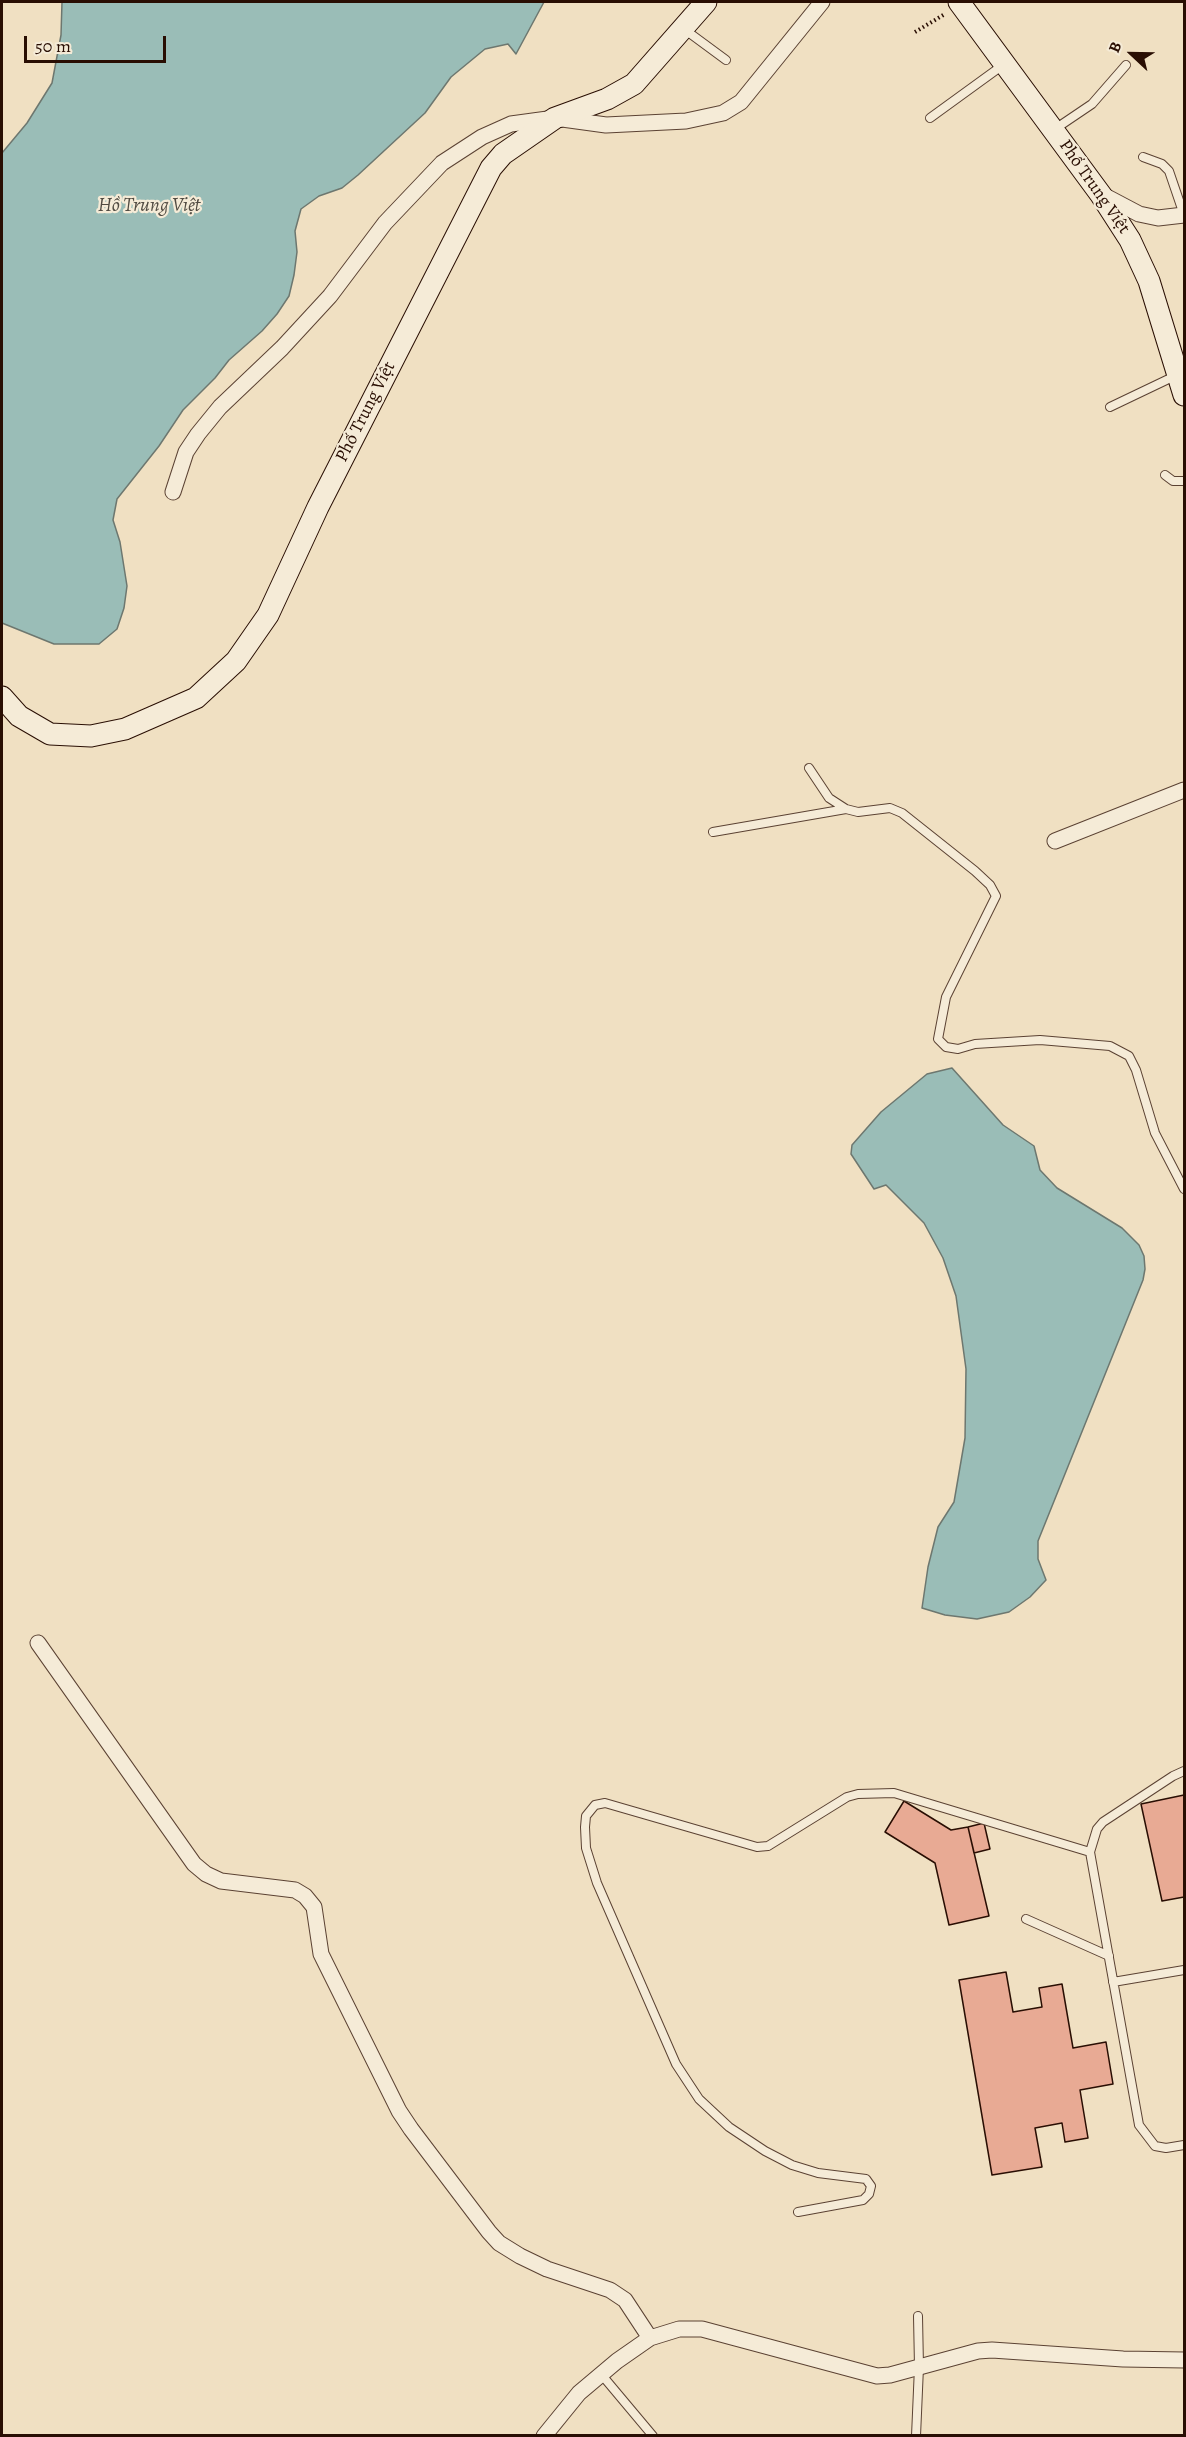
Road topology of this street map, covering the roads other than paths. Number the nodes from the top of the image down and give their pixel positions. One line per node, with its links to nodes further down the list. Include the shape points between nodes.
1 (706, 2): 4 (street, Phố Trung Việt)
2 (822, 2): 8 (street, via 741,102 723,113 686,121 606,124)
3 (960, 3): 6 (street, Phố Trung Việt)
4 (683, 28): 5 (lane); 8 (street, Phố Trung Việt, via 634,84 607,99)
5 (726, 60)
6 (1004, 64): 9 (lane); 10 (street, Phố Trung Việt)
7 (1126, 65): 10 (lane, via 1092,104)
8 (555, 118): 18 (street, via 511,124 442,163 385,223 314,313 220,407 186,452); 19 (street, Phố Trung Việt, via 503,154 491,168 318,507 268,615 236,661 196,698 125,729 91,736 50,734 19,716)
9 (930, 118)
10 (1054, 130): 12 (street, Phố Trung Việt)
11 (1143, 157): 13 (lane, via 1169,171)
12 (1101, 195): 13 (street, via 1139,214 1158,218); 14 (street, Phố Trung Việt, via 1130,240 1149,281)
13 (1184, 215)
14 (1182, 385): 15 (lane)
15 (1110, 407)
16 (1165, 475): 17 (lane, via 1173,481)
17 (1185, 481)
18 (173, 492)
19 (2, 697)
20 (809, 768): 22 (lane, via 829,798)
21 (1185, 790): 24 (street)
22 (846, 809): 23 (lane); 25 (lane, via 858,812 890,808 902,813 975,871 996,896 946,997 938,1039 946,1047 958,1049 975,1044 1040,1040 1110,1046 1129,1056 1155,1133)
23 (713, 832)
24 (1055, 841)
25 (1185, 1189)
26 (38, 1643): 36 (street, via 194,1864 221,1881 295,1890 314,1906 321,1954 399,2111 489,2232 499,2243 547,2269 610,2290 625,2300)
27 (1185, 1771): 28 (lane, via 1103,1822)
28 (1090, 1852): 30 (lane); 34 (lane, via 894,1793 847,1797 768,1846 757,1847 606,1803 594,1805 586,1816 585,1827 586,1848 597,1883 676,2064 699,2099 729,2127 792,2165 818,2173 866,2179 870,2187 863,2200)
29 (1026, 1919): 30 (lane)
30 (1109, 1956): 32 (lane)
31 (1185, 1970): 32 (lane)
32 (1113, 1982): 33 (lane, via 1139,2125 1155,2146)
33 (1185, 2145)
34 (798, 2212)
35 (918, 2316): 38 (lane)
36 (650, 2338): 38 (street, via 679,2329 702,2329 865,2374 890,2375); 39 (street)
37 (1185, 2360): 38 (street, via 992,2350)
38 (919, 2367): 42 (lane)
39 (601, 2374): 40 (street, via 579,2393); 41 (lane)
40 (544, 2436)
41 (653, 2436)
42 (916, 2436)

